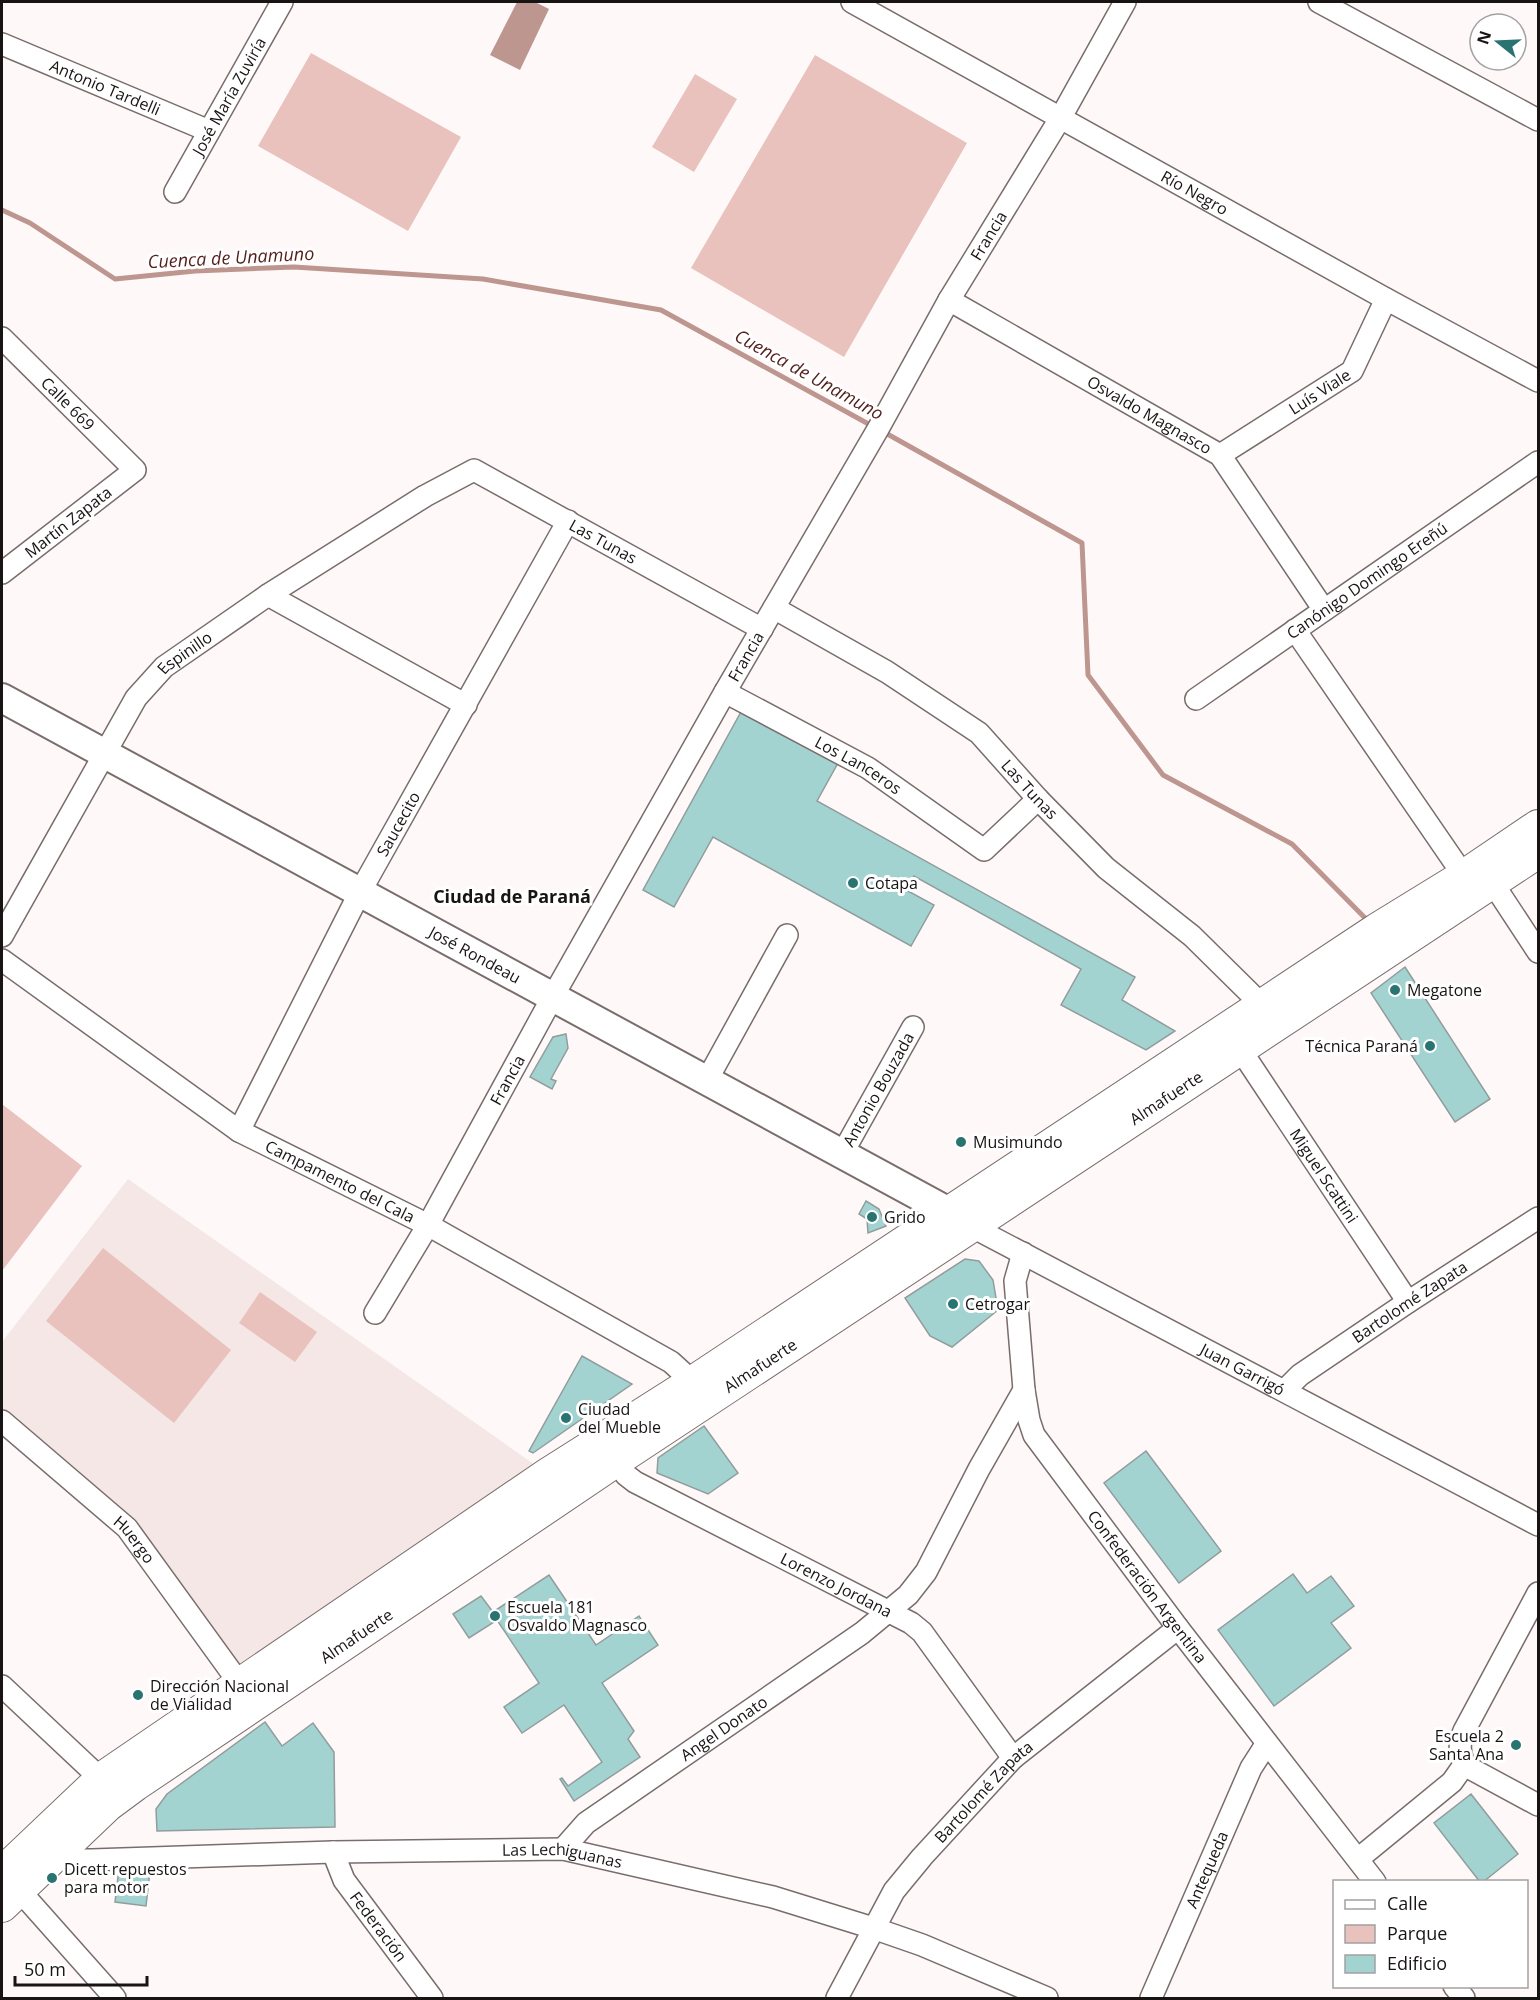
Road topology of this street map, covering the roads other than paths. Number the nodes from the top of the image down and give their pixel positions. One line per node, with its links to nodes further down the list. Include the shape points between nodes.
1 (282, 2): 8 (street, José María Zuviría)
2 (1125, 2): 6 (street, Francia)
3 (1319, 2): 7 (street)
4 (863, 4): 6 (street, Río Negro)
5 (2, 44): 8 (street, Antonio Tardelli)
6 (1061, 117): 10 (street, Río Negro); 11 (street, Francia)
7 (1539, 120)
8 (209, 131): 9 (street, José María Zuviría)
9 (175, 192)
10 (1386, 299): 13 (street, Río Negro); 14 (street, Luís Viale, via 1352,371)
11 (949, 300): 14 (street, Osvaldo Magnasco); 21 (street, Francia)
12 (2, 338): 16 (street, Calle 669)
13 (1539, 381)
14 (1220, 454): 22 (street, Osvaldo Magnasco)
15 (1539, 462): 22 (street, Canónigo Domingo Ereñú)
16 (135, 470): 19 (street, Martín Zapata)
17 (474, 470): 18 (street, Las Tunas); 20 (street, Espinillo, via 425,496)
18 (568, 521): 23 (street, Las Tunas); 28 (street, Saucecito)
19 (2, 573)
20 (268, 595): 28 (street); 29 (street, Espinillo, via 164,667 136,698)
21 (774, 608): 23 (street, Francia); 30 (street, Las Tunas, via 887,672 979,733)
22 (1324, 610): 24 (street, Canónigo Domingo Ereñú)
23 (762, 629): 25 (street, Francia)
24 (1295, 630): 27 (street, Canónigo Domingo Ereñú); 33 (street)
25 (726, 692): 30 (street, Los Lanceros, via 868,768 984,850); 39 (street, Francia)
26 (2, 698): 29 (street, José Rondeau)
27 (1196, 699)
28 (466, 705): 34 (street, Saucecito)
29 (105, 754): 34 (street, José Rondeau); 35 (street, Espinillo)
30 (1038, 799): 40 (street, Las Tunas, via 1106,868 1192,936)
31 (1539, 826): 33 (main road, Almafuerte)
32 (1539, 852): 33 (main road, Almafuerte)
33 (1478, 879): 37 (street); 40 (main road, Almafuerte, via 1376,930); 42 (main road, Almafuerte)
34 (360, 892): 39 (street, José Rondeau); 44 (street, Saucecito)
35 (2, 936)
36 (787, 936): 43 (street)
37 (1539, 952)
38 (2, 960): 44 (street, Campamento del Cala)
39 (552, 998): 43 (street, José Rondeau); 48 (street, Francia)
40 (1262, 1005): 47 (main road, Almafuerte)
41 (914, 1027): 45 (street, Antonio Bouzada)
42 (1240, 1049): 47 (main road, Almafuerte); 50 (street, Miguel Scattini)
43 (707, 1080): 45 (street, José Rondeau)
44 (239, 1131): 48 (street, Campamento del Cala)
45 (842, 1154): 47 (street, José Rondeau)
46 (1539, 1218): 50 (street, Bartolomé Zapata)
47 (960, 1220): 49 (street, Juan Garrigó); 52 (main road, Almafuerte); 56 (main road, Almafuerte)
48 (428, 1225): 51 (street, Francia); 52 (street, Campamento del Cala, via 671,1362)
49 (1023, 1253): 53 (street, Confederación Argentina, via 1015,1281); 54 (street, Juan Garrigó)
50 (1408, 1302): 54 (street, Bartolomé Zapata, via 1300,1375)
51 (375, 1313)
52 (693, 1382): 61 (main road, Almafuerte, via 548,1474)
53 (1024, 1390): 59 (street, Angel Donato, via 926,1572 908,1595); 60 (street, Confederación Argentina, via 1034,1435)
54 (1285, 1390): 57 (street, Juan Garrigó)
55 (2, 1421): 61 (street, Huergo, via 127,1528)
56 (617, 1460): 59 (street, Lorenzo Jordana, via 635,1482); 70 (main road, Almafuerte, via 135,1785)
57 (1539, 1525)
58 (1539, 1593): 65 (street, via 1460,1740)
59 (888, 1611): 64 (street, Lorenzo Jordana, via 922,1632); 68 (street, Angel Donato, via 586,1823)
60 (1178, 1628): 63 (street, Confederación Argentina); 64 (street, Bartolomé Zapata)
61 (240, 1684): 66 (main road, Almafuerte)
62 (2, 1686): 66 (street)
63 (1267, 1743): 71 (street, Confederación Argentina); 79 (street, Antequeda, via 1251,1768)
64 (1014, 1758): 74 (street, Bartolomé Zapata, via 904,1878)
65 (1464, 1765): 67 (street); 71 (street, via 1452,1782)
66 (101, 1779): 73 (main road, Almafuerte)
67 (1539, 1805)
68 (563, 1849): 69 (street, Las Lechiguanas); 74 (street, Las Lechiguanas, via 773,1898)
69 (333, 1852): 70 (street, Las Lechiguanas, via 92,1860); 76 (street, Federación, via 344,1880)
70 (57, 1853): 73 (main road, Almafuerte)
71 (1358, 1859): 72 (street, Confederación Argentina)
72 (1373, 1880)
73 (7, 1890): 75 (street)
74 (873, 1928): 77 (street, Bartolomé Zapata); 78 (street, Las Lechiguanas)
75 (115, 1998)
76 (432, 1998)
77 (837, 1998)
78 (1047, 1998)
79 (1151, 1998)

